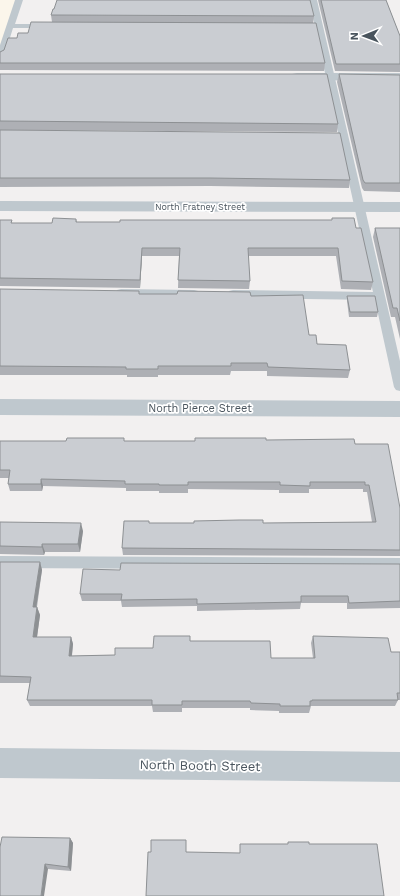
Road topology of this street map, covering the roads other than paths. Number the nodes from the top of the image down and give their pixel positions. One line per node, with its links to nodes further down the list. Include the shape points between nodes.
1 (18, 0): 3 (lane)
2 (313, 0): 7 (lane, via 315,27)
3 (10, 26): 4 (lane); 5 (lane)
4 (58, 26)
5 (0, 57)
6 (283, 76): 7 (street)
7 (330, 77): 8 (street); 10 (lane, via 340,137)
8 (400, 77)
9 (0, 206): 10 (street, North Fratney Street)
10 (360, 207): 11 (street, North Fratney Street); 15 (lane)
11 (400, 208)
12 (111, 293): 13 (lane)
13 (206, 294)
14 (221, 294): 15 (lane)
15 (379, 296): 16 (lane)
16 (400, 387)
17 (0, 407): 18 (street, North Pierce Street)
18 (400, 409)
19 (0, 562): 20 (lane)
20 (400, 564)
21 (0, 763): 22 (street, North Booth Street)
22 (400, 767)

